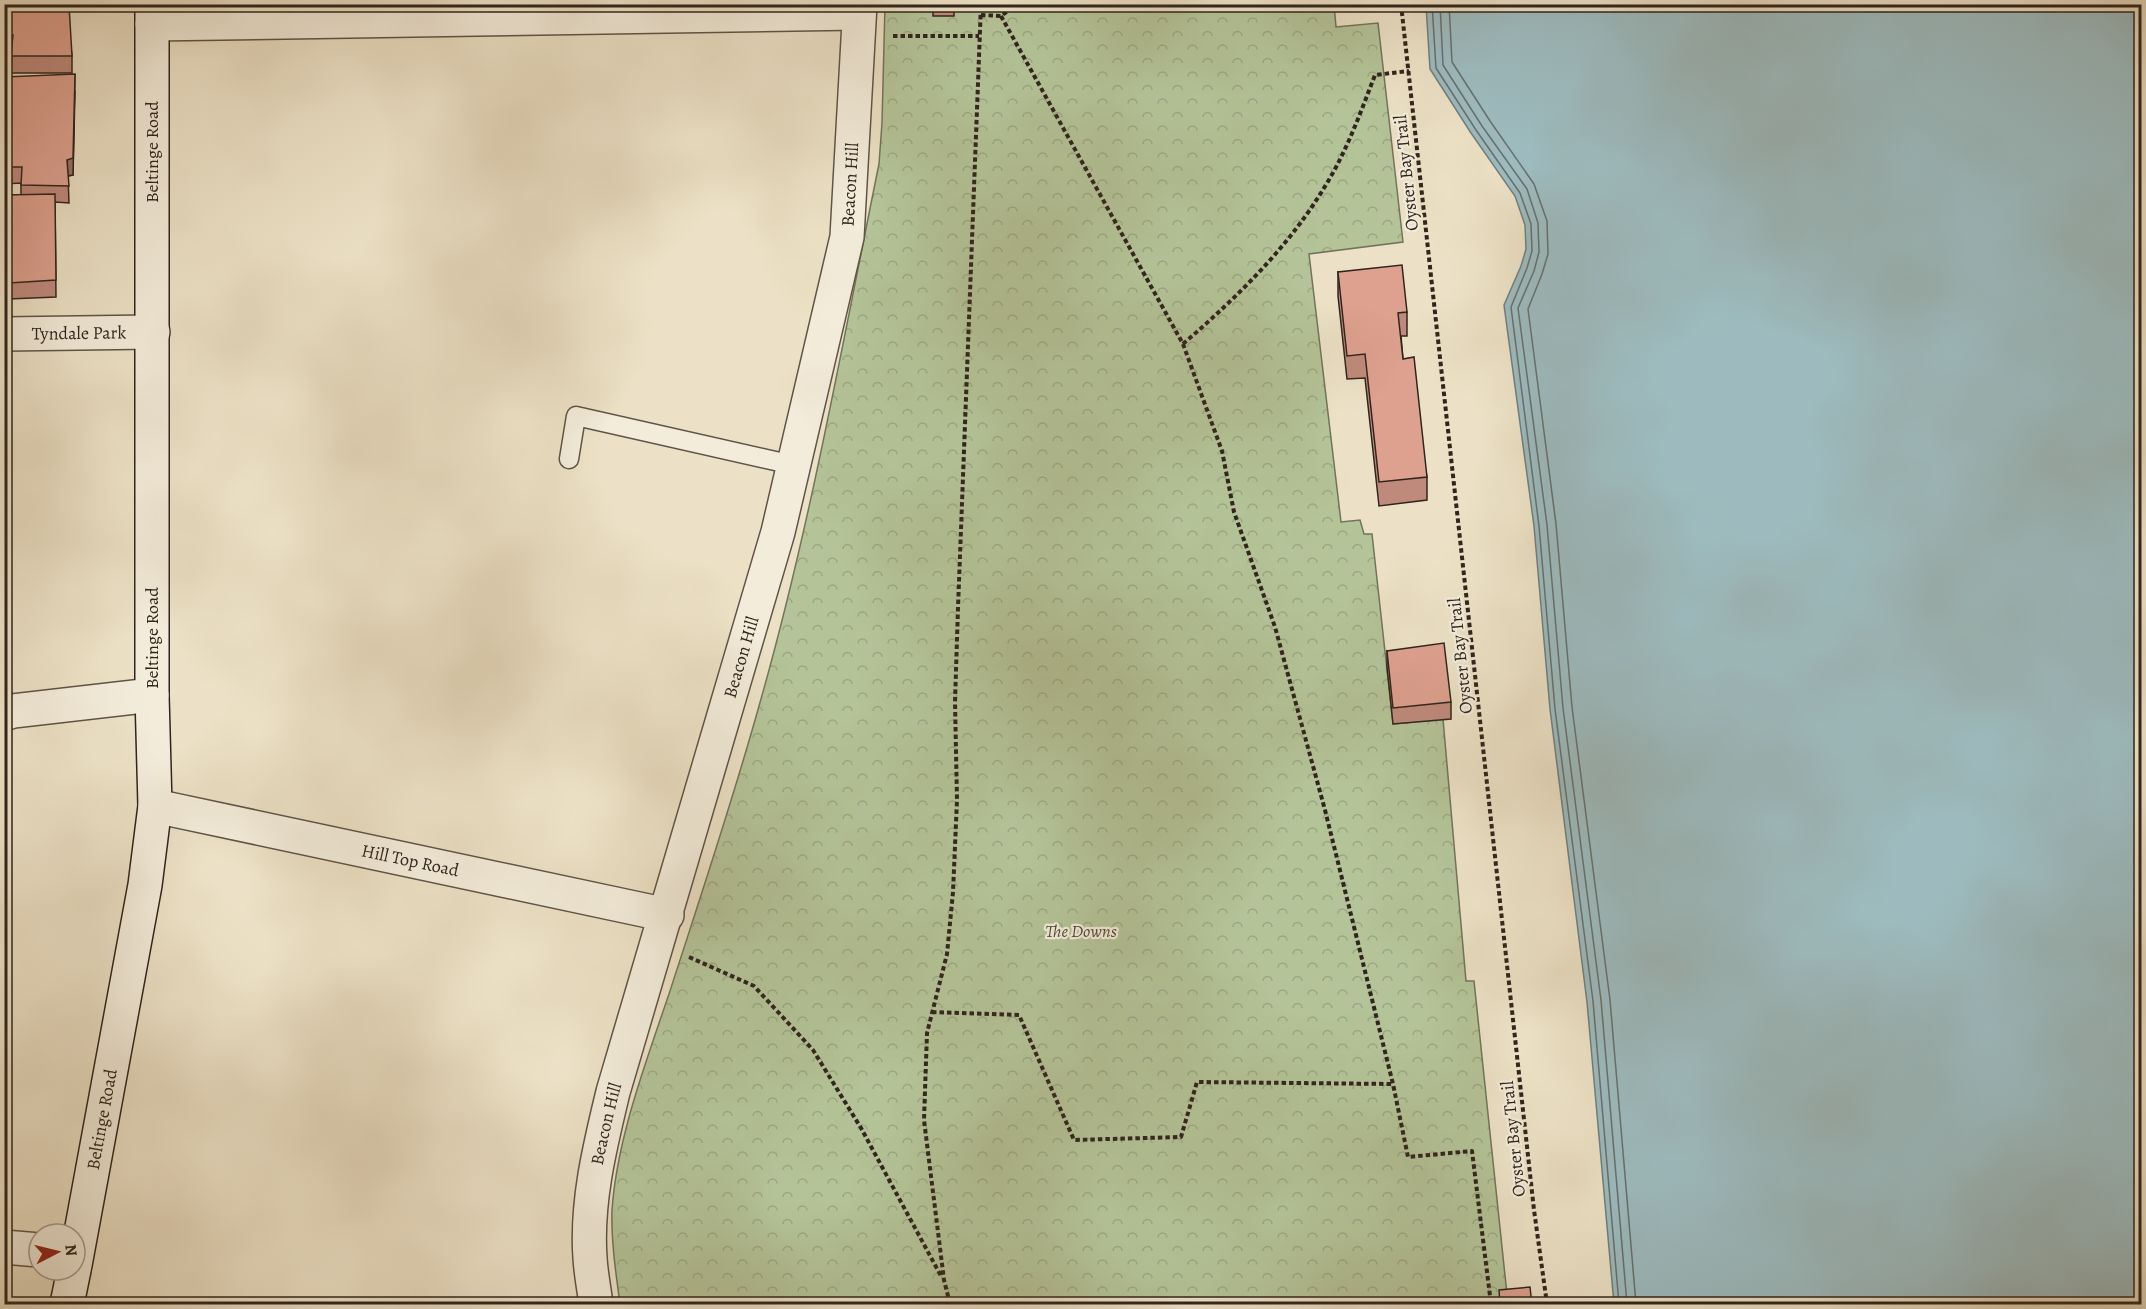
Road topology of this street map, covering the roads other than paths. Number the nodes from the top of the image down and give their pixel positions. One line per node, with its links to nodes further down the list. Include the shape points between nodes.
1 (474, 12): 2 (street); 3 (street)
2 (152, 14): 4 (street, Beltinge Road)
3 (859, 18): 7 (street, Beacon Hill, via 847,237)
4 (153, 332): 5 (street, Tyndale Park); 8 (street, Beltinge Road)
5 (4, 334)
6 (569, 459): 7 (lane, via 576,416)
7 (793, 465): 11 (street, Beacon Hill, via 778,532)
8 (152, 695): 9 (street); 10 (street, Beltinge Road)
9 (4, 714)
10 (155, 806): 11 (street, Hill Top Road); 12 (street, Beltinge Road, via 145,885)
11 (662, 929): 17 (street, Beacon Hill, via 599,1148 590,1222)
12 (82, 1222)
13 (4, 1247): 14 (street)
14 (27, 1249)
15 (71, 1282): 16 (street, Beltinge Road)
16 (67, 1305)
17 (596, 1305)

